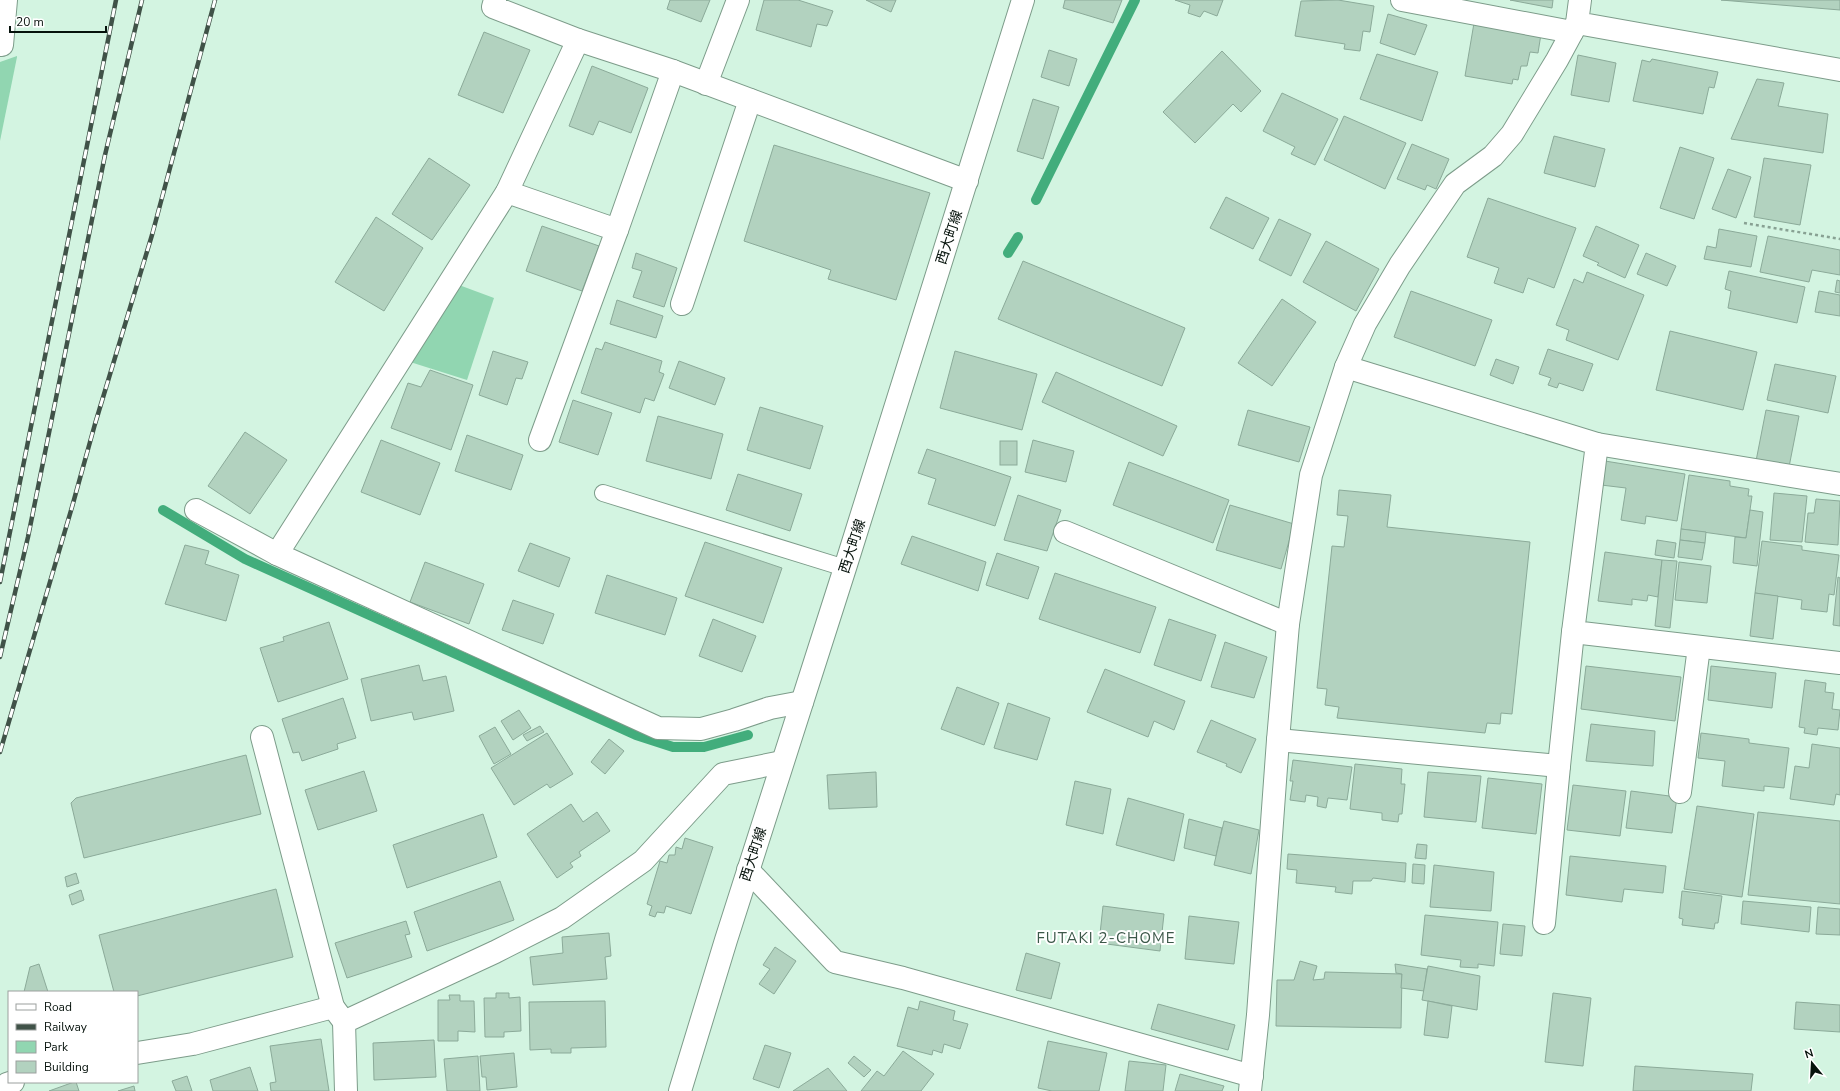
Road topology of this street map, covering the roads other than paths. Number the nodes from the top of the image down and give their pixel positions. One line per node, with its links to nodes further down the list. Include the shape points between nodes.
1 (6, 0): 9 (street)
2 (494, 0): 8 (street, via 493,7)
3 (738, 0): 12 (street)
4 (1023, 0): 14 (street, 西大町線)
5 (1402, 0): 7 (street)
6 (1580, 0): 7 (street)
7 (1575, 27): 10 (street); 18 (street, via 1558,60 1512,134 1493,156 1455,184 1400,265 1365,324)
8 (578, 40): 11 (street); 15 (street)
9 (0, 45)
10 (1840, 70)
11 (673, 72): 12 (street); 16 (street)
12 (706, 84): 13 (street)
13 (750, 100): 14 (street); 17 (street)
14 (967, 181): 26 (street, 西大町線)
15 (507, 192): 16 (street); 25 (street)
16 (617, 230): 19 (street)
17 (682, 304)
18 (1346, 368): 20 (street); 27 (street, via 1311,475)
19 (540, 440)
20 (1597, 444): 21 (street); 28 (street)
21 (1840, 484)
22 (603, 493): 26 (lane)
23 (196, 510): 25 (street)
24 (1066, 532): 27 (street)
25 (277, 554): 31 (street, via 658,728 701,729 770,708)
26 (845, 568): 31 (street, 西大町線)
27 (1288, 624): 33 (street)
28 (1573, 632): 29 (street); 35 (street)
29 (1699, 647): 30 (street); 36 (street)
30 (1840, 663)
31 (802, 702): 34 (street, 西大町線)
32 (262, 737): 39 (street)
33 (1278, 740): 35 (street); 41 (street)
34 (782, 762): 37 (street, 西大町線); 39 (street, via 724,774 642,861 562,918 495,952)
35 (1559, 766): 38 (street)
36 (1680, 792)
37 (748, 870): 41 (street, via 835,962 903,978); 43 (street, 西大町線)
38 (1544, 923)
39 (338, 1015): 40 (street); 42 (street)
40 (138, 1053)
41 (1251, 1084)
42 (346, 1091)
43 (680, 1091)

